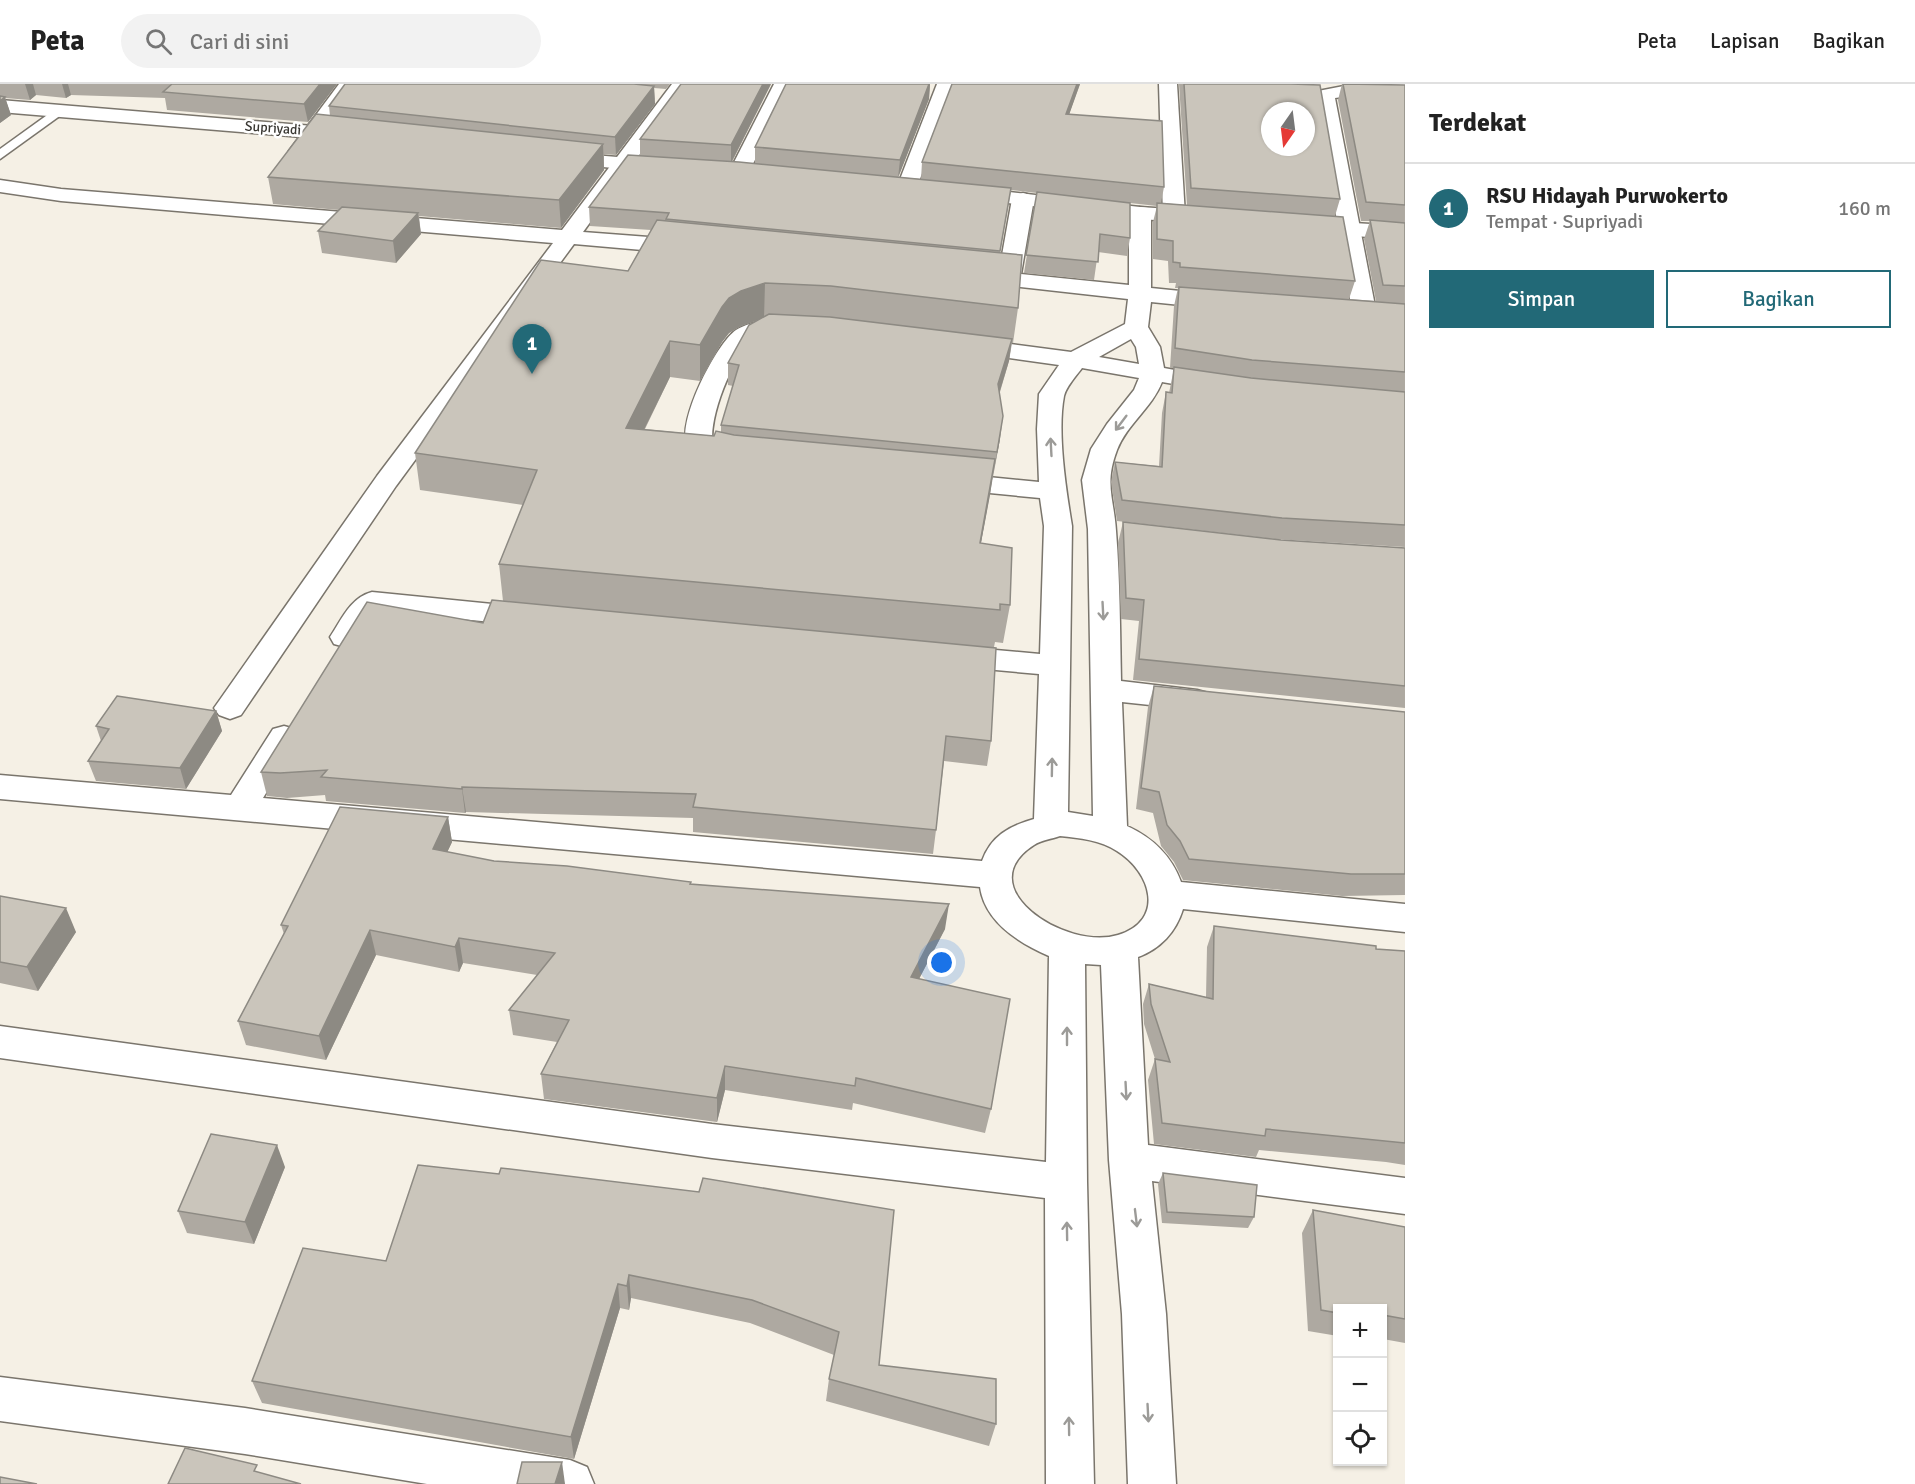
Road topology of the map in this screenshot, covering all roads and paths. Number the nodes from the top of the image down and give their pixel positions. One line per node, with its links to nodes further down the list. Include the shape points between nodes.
1 (349, 84): 10 (street)
2 (783, 84): 18 (street)
3 (1168, 84): 25 (street)
4 (944, 88): 6 (street); 22 (street)
5 (1405, 89): 28 (street, via 1348,89 1325,95)
6 (920, 90)
7 (668, 92): 14 (street)
8 (0, 106): 9 (street, Supriyadi)
9 (57, 112): 10 (street, Supriyadi); 12 (lane)
10 (314, 131): 11 (street, Supriyadi); 15 (street)
11 (371, 138)
12 (0, 154)
13 (542, 156): 14 (street)
14 (621, 164): 16 (street); 30 (street)
15 (289, 165)
16 (680, 168)
17 (716, 170): 18 (street)
18 (739, 172): 19 (street)
19 (762, 174)
20 (885, 185): 22 (street)
21 (0, 186): 30 (street, via 61,195 259,204)
22 (907, 188): 23 (street)
23 (1023, 199): 24 (street); 33 (street)
24 (1140, 213): 25 (street); 34 (street)
25 (1173, 215): 26 (street)
26 (1221, 219)
27 (1280, 224): 28 (street)
28 (1350, 230): 29 (street); 36 (street, via 1374,312)
29 (1405, 233)
30 (568, 236): 31 (street); 54 (street, via 386,482)
31 (710, 249)
32 (955, 274): 33 (street)
33 (1009, 279): 34 (street)
34 (1140, 294): 35 (street); 37 (street)
35 (1247, 303)
36 (1340, 310)
37 (1136, 327): 40 (street); 41 (street, via 1148,346)
38 (806, 328): 43 (street, via 764,327 740,339 729,353 707,401 698,431 699,444 710,456)
39 (947, 342): 40 (street)
40 (1075, 360): 41 (street); 45 (street, one-way to 40, via 1052,394)
41 (1153, 375): 42 (street); 47 (street, one-way to 47, via 1146,392 1104,449 1095,480)
42 (1235, 387)
43 (755, 463)
44 (924, 478): 45 (street)
45 (1053, 491): 46 (street)
46 (1058, 525): 47 (street); 51 (street)
47 (1113, 530): 52 (street, one-way to 52)
48 (560, 619): 50 (street, via 372,602 364,607)
49 (926, 654): 51 (street)
50 (333, 658)
51 (1054, 665): 58 (street, one-way to 51)
52 (1106, 690): 53 (street); 59 (street)
53 (1221, 702)
54 (230, 708)
55 (302, 708): 57 (street)
56 (0, 787): 57 (street)
57 (240, 809): 60 (street)
58 (1051, 826): 59 (street, via 1080,825); 60 (street, via 1029,831 1011,842)
59 (1110, 832): 61 (street, via 1149,858 1164,882)
60 (994, 875): 63 (street, via 1002,905 1018,923 1040,939)
61 (1166, 894): 62 (street); 64 (street, via 1166,906 1155,928)
62 (1405, 918)
63 (1067, 948): 64 (street); 67 (street, one-way to 63)
64 (1119, 949): 66 (street, one-way to 66)
65 (0, 1042): 67 (street, via 712,1141)
66 (1129, 1160): 68 (street); 72 (street, one-way to 72, via 1143,1303)
67 (1066, 1182): 71 (street, one-way to 67)
68 (1405, 1196)
69 (0, 1399): 70 (street, via 245,1431)
70 (570, 1484)
71 (1070, 1484)
72 (1152, 1484)

